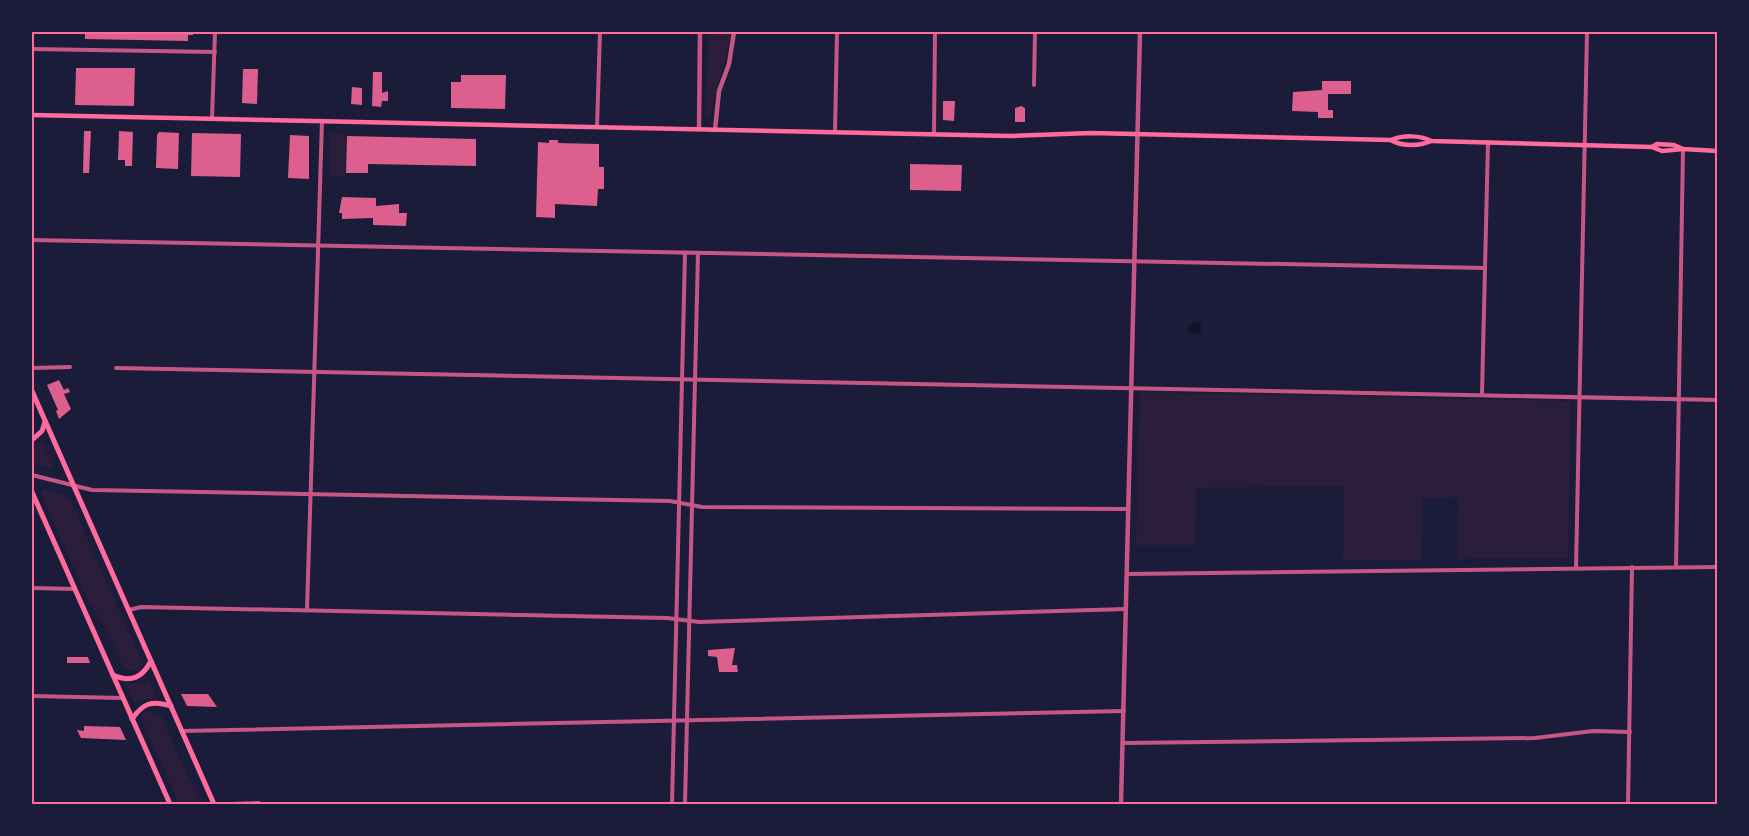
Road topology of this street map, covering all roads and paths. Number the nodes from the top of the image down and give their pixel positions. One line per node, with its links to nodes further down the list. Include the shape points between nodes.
1 (215, 32): 13 (street)
2 (600, 32): 18 (street)
3 (700, 32): 19 (street)
4 (734, 32): 20 (street, via 729,64 719,91)
5 (837, 32): 21 (street)
6 (935, 32): 22 (street)
7 (1035, 32): 14 (street)
8 (1140, 32): 23 (street)
9 (1587, 32): 25 (street)
10 (1700, 32): 11 (street)
11 (1718, 32)
12 (32, 49): 13 (street)
13 (215, 52): 16 (street)
14 (1034, 85)
15 (32, 116): 16 (main road)
16 (212, 119): 17 (main road)
17 (322, 121): 18 (main road); 29 (street)
18 (597, 127): 19 (main road)
19 (699, 129): 20 (main road)
20 (715, 130): 21 (main road)
21 (835, 132): 22 (main road)
22 (934, 134): 23 (main road)
23 (1136, 134): 24 (main road, via 1391,140 1414,137); 32 (street)
24 (1488, 142): 25 (main road); 33 (street)
25 (1585, 145): 26 (main road, via 1652,147 1662,152); 43 (street)
26 (1683, 149): 27 (main road); 44 (street)
27 (1718, 151)
28 (32, 240): 29 (street)
29 (317, 246): 30 (street); 37 (street)
30 (685, 253): 31 (street); 38 (street)
31 (698, 253): 32 (street); 39 (street)
32 (1133, 261): 33 (street); 40 (street)
33 (1485, 268): 42 (street)
34 (70, 367): 35 (street)
35 (32, 368)
36 (116, 368): 37 (street)
37 (314, 373): 38 (street); 51 (street)
38 (682, 380): 39 (street); 52 (street)
39 (695, 380): 40 (street); 53 (street)
40 (1130, 387): 42 (street); 54 (street)
41 (32, 392): 46 (main road)
42 (1482, 394): 43 (street)
43 (1579, 396): 44 (street); 58 (street)
44 (1679, 399): 45 (street); 56 (street)
45 (1718, 400)
46 (45, 422): 47 (main road); 49 (main road)
47 (32, 440)
48 (32, 475): 49 (street)
49 (74, 488): 51 (street); 64 (main road)
50 (32, 492): 61 (main road)
51 (310, 494): 52 (street); 63 (street)
52 (679, 503): 53 (street); 65 (street)
53 (692, 505): 54 (street); 66 (street)
54 (1128, 509): 59 (street)
55 (1632, 567): 56 (street); 58 (street); 77 (street)
56 (1676, 567): 57 (street)
57 (1718, 567)
58 (1576, 568): 59 (street)
59 (1127, 573): 62 (street)
60 (32, 588): 61 (street)
61 (75, 589): 68 (main road)
62 (1126, 609): 66 (street); 72 (street)
63 (307, 610): 64 (street, via 141,607); 65 (street)
64 (128, 611): 67 (main road)
65 (676, 619): 66 (street); 74 (street)
66 (689, 621): 75 (street)
67 (151, 661): 68 (main road, via 145,672 135,678); 71 (main road)
68 (113, 675): 70 (main road)
69 (32, 696): 70 (street)
70 (123, 698): 73 (main road)
71 (171, 706): 73 (main road, via 148,703); 76 (main road)
72 (1124, 711): 75 (street); 78 (street)
73 (132, 719): 81 (main road)
74 (674, 719): 75 (street); 76 (street); 83 (street)
75 (688, 719): 84 (street)
76 (182, 730): 82 (main road)
77 (1629, 732): 78 (street, via 1593,731 1534,738); 86 (street)
78 (1123, 743): 85 (street)
79 (32, 804): 80 (street)
80 (87, 804)
81 (170, 804)
82 (214, 804)
83 (672, 804)
84 (685, 804)
85 (1121, 804)
86 (1628, 804)

